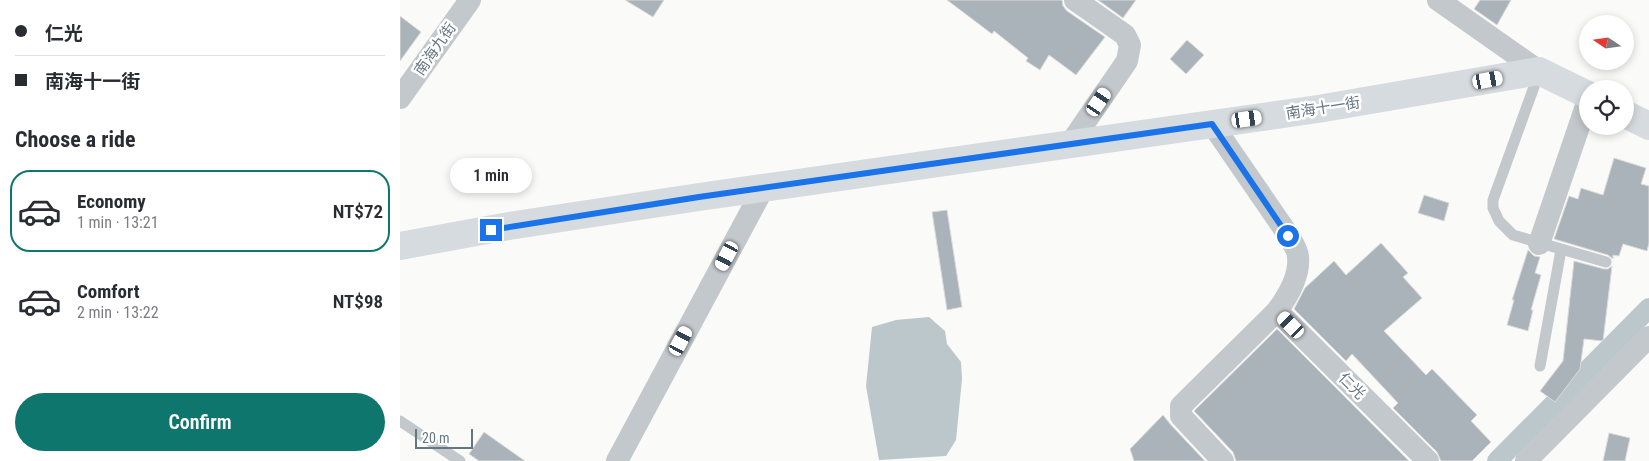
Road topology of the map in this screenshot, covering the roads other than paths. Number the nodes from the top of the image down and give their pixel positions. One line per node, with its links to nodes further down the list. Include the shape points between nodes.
1 (470, 0): 6 (street, 南海九街)
2 (1075, 0): 11 (street, via 1125,34 1130,45 1127,61)
3 (1438, 0): 4 (street)
4 (1539, 72): 5 (street); 8 (street, 南海十一街); 13 (lane, via 1493,200 1493,208 1500,221 1513,235)
5 (1579, 90)
6 (400, 98)
7 (1634, 118): 10 (street)
8 (1212, 124): 11 (street, 南海十一街); 17 (street, via 1288,236 1298,256 1297,276)
9 (1579, 126): 13 (street)
10 (1649, 126)
11 (1070, 144): 12 (street, 南海十一街)
12 (764, 187): 14 (street, 南海十一街); 23 (street)
13 (1539, 244): 15 (lane)
14 (400, 246)
15 (1561, 250): 16 (lane); 19 (lane)
16 (1606, 262)
17 (1277, 311): 24 (street, via 1181,406 1180,416); 25 (street, 仁光)
18 (1649, 337): 26 (street)
19 (1540, 366)
20 (400, 421): 21 (lane)
21 (446, 457): 22 (lane)
22 (460, 461)
23 (617, 461)
24 (1223, 461)
25 (1428, 461)
26 (1526, 461)

